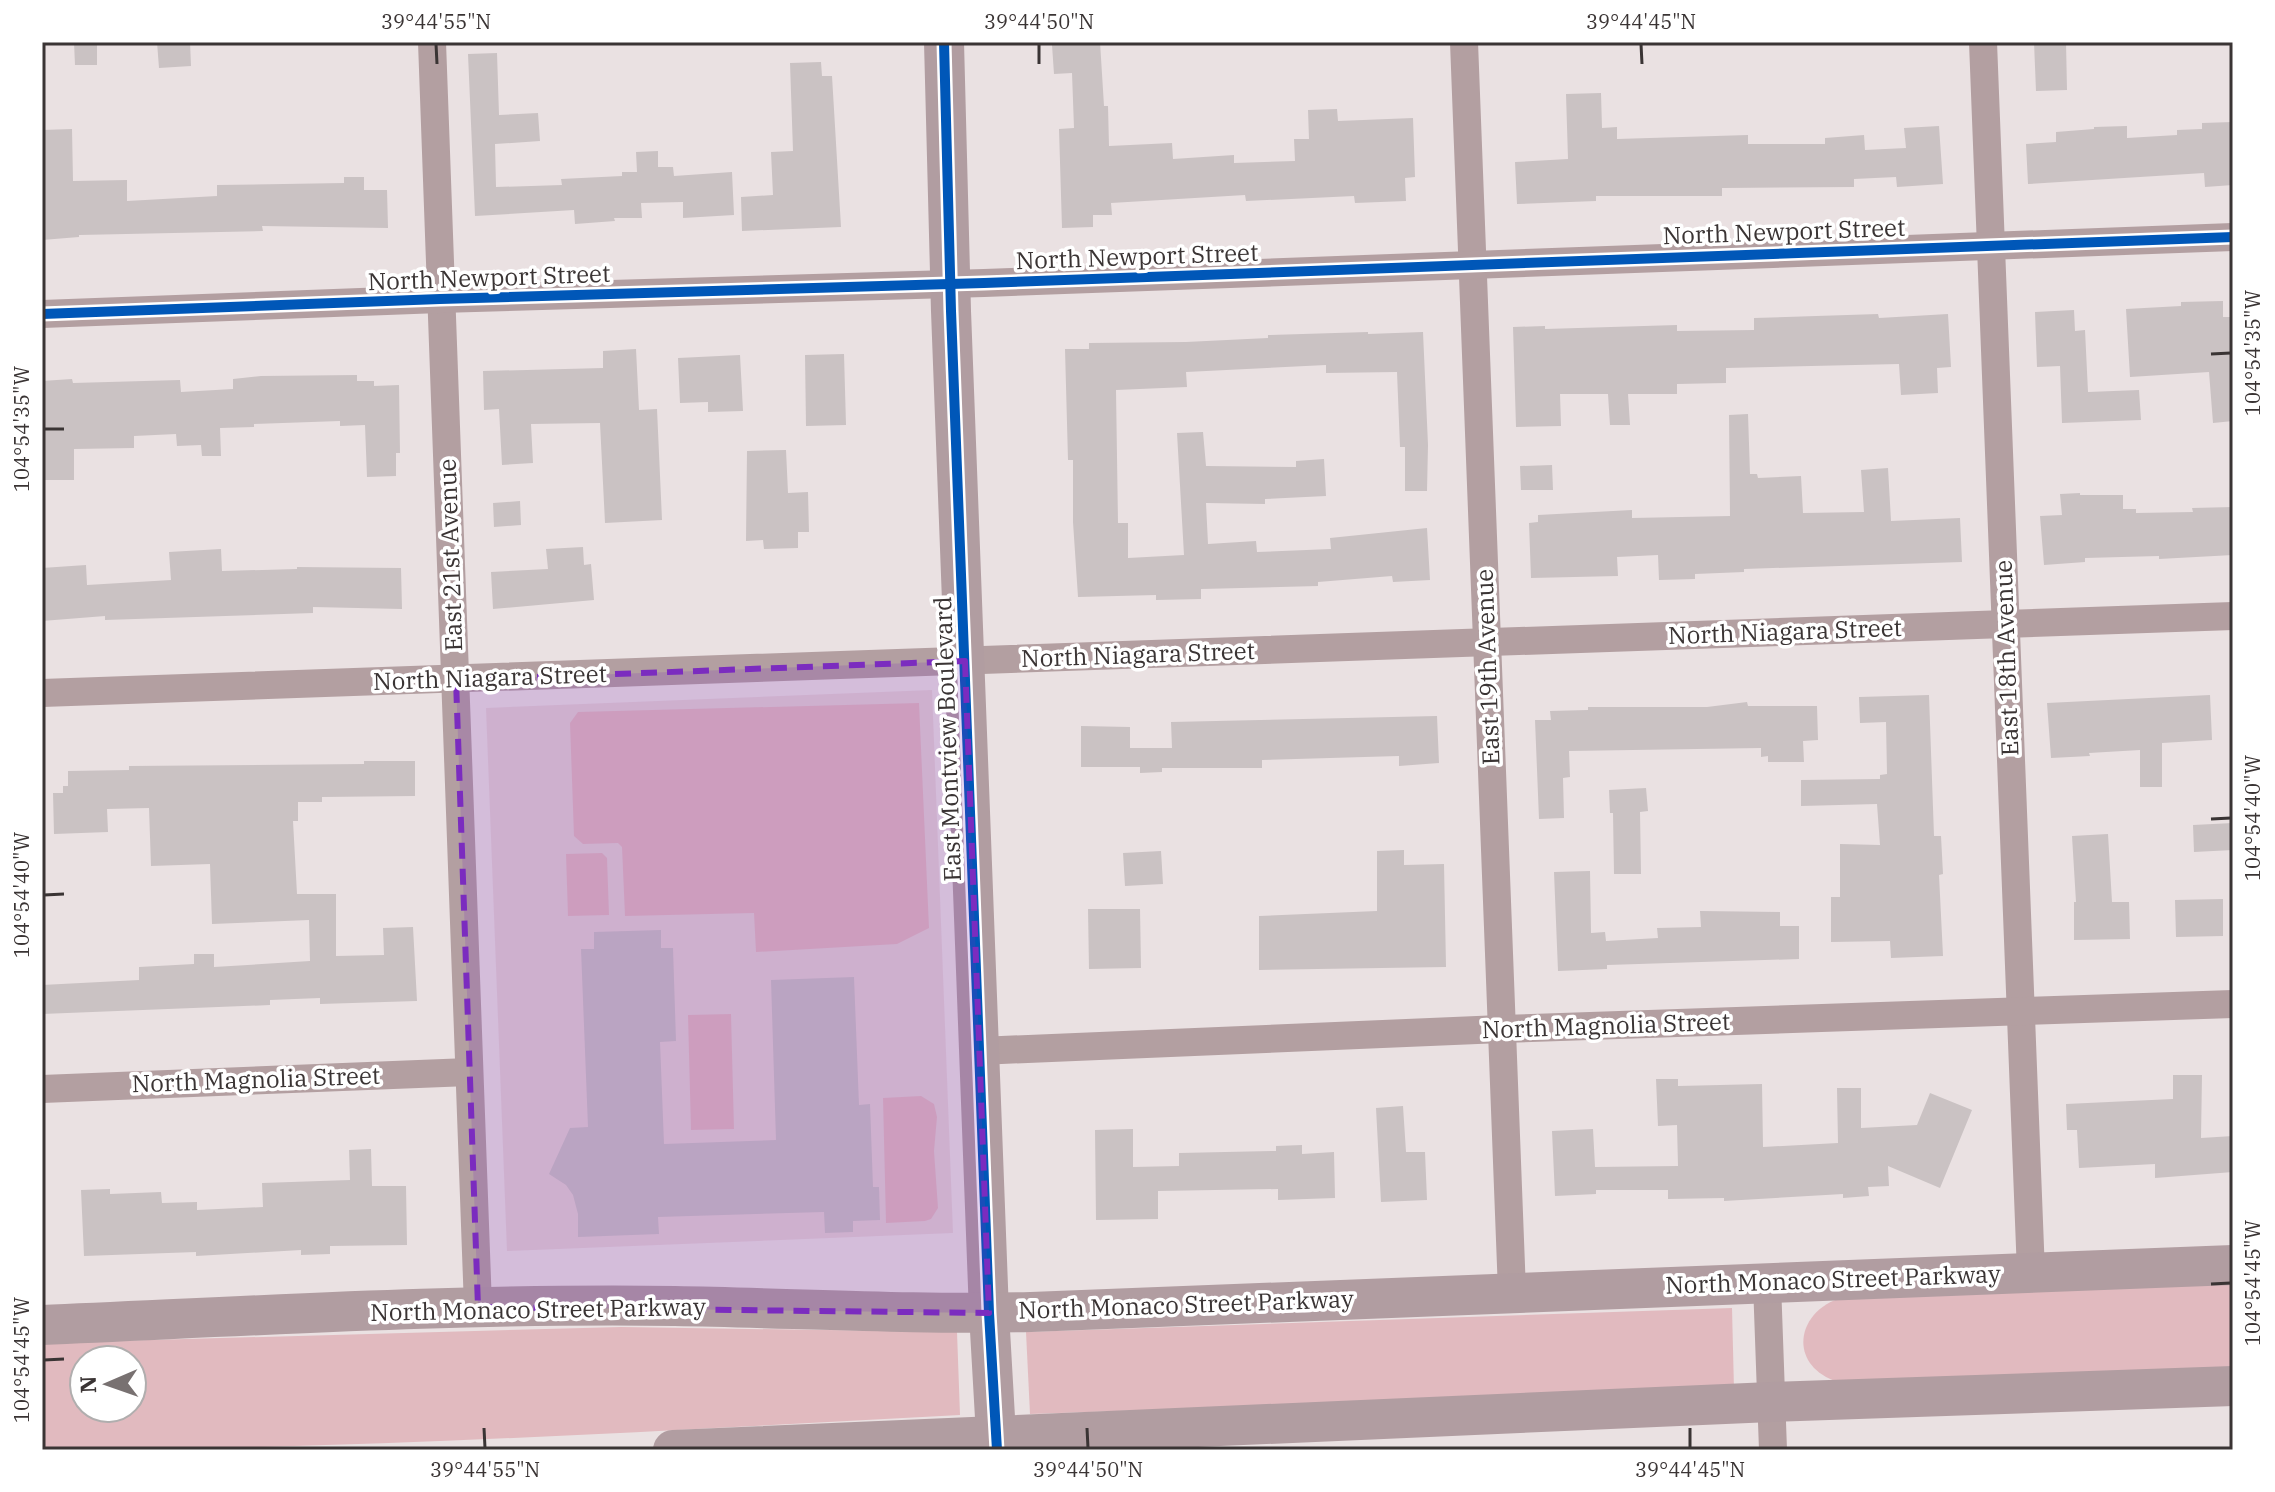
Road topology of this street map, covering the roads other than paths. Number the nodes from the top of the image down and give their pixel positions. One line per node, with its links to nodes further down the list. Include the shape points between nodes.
1 (432, 42): 9 (street, East 21st Avenue)
2 (944, 42): 8 (main road, East Montview Boulevard)
3 (1464, 42): 7 (street, East 19th Avenue)
4 (1983, 42): 6 (street, East 18th Avenue)
5 (2233, 237): 6 (street, North Newport Street)
6 (1991, 244): 7 (street, North Newport Street); 12 (street, East 18th Avenue)
7 (1474, 264): 8 (street, North Newport Street); 13 (street, East 19th Avenue)
8 (950, 284): 9 (street, North Newport Street); 14 (main road, East Montview Boulevard)
9 (440, 299): 10 (street, North Newport Street); 15 (street, East 21st Avenue)
10 (42, 314)
11 (2233, 616): 12 (street, North Niagara Street)
12 (2006, 623): 13 (street, North Niagara Street); 18 (street, East 18th Avenue)
13 (1488, 643): 14 (street, North Niagara Street); 19 (street, East 19th Avenue)
14 (965, 661): 15 (street, North Niagara Street); 20 (main road, East Montview Boulevard)
15 (456, 680): 16 (street, North Niagara Street); 21 (street, East 21st Avenue)
16 (42, 693)
17 (2233, 1004): 18 (street, North Magnolia Street)
18 (2020, 1011): 19 (street, North Magnolia Street); 24 (street, East 18th Avenue)
19 (1501, 1029): 20 (street, North Magnolia Street); 26 (street, East 19th Avenue)
20 (979, 1051): 28 (main road, East Montview Boulevard)
21 (469, 1072): 22 (street, North Magnolia Street); 27 (street, East 21st Avenue)
22 (42, 1089)
23 (2233, 1265): 24 (main road, North Monaco Street Parkway)
24 (2031, 1273): 25 (main road, North Monaco Street Parkway)
25 (1767, 1283): 26 (main road, North Monaco Street Parkway); 31 (street)
26 (1512, 1292): 28 (main road, North Monaco Street Parkway)
27 (478, 1307): 28 (main road, North Monaco Street Parkway); 29 (main road, North Monaco Street Parkway)
28 (989, 1313): 32 (main road, East Montview Boulevard)
29 (42, 1325)
30 (2233, 1386): 31 (main road)
31 (1771, 1402): 32 (main road); 34 (street)
32 (996, 1435): 33 (main road)
33 (673, 1450)
34 (1773, 1450)

